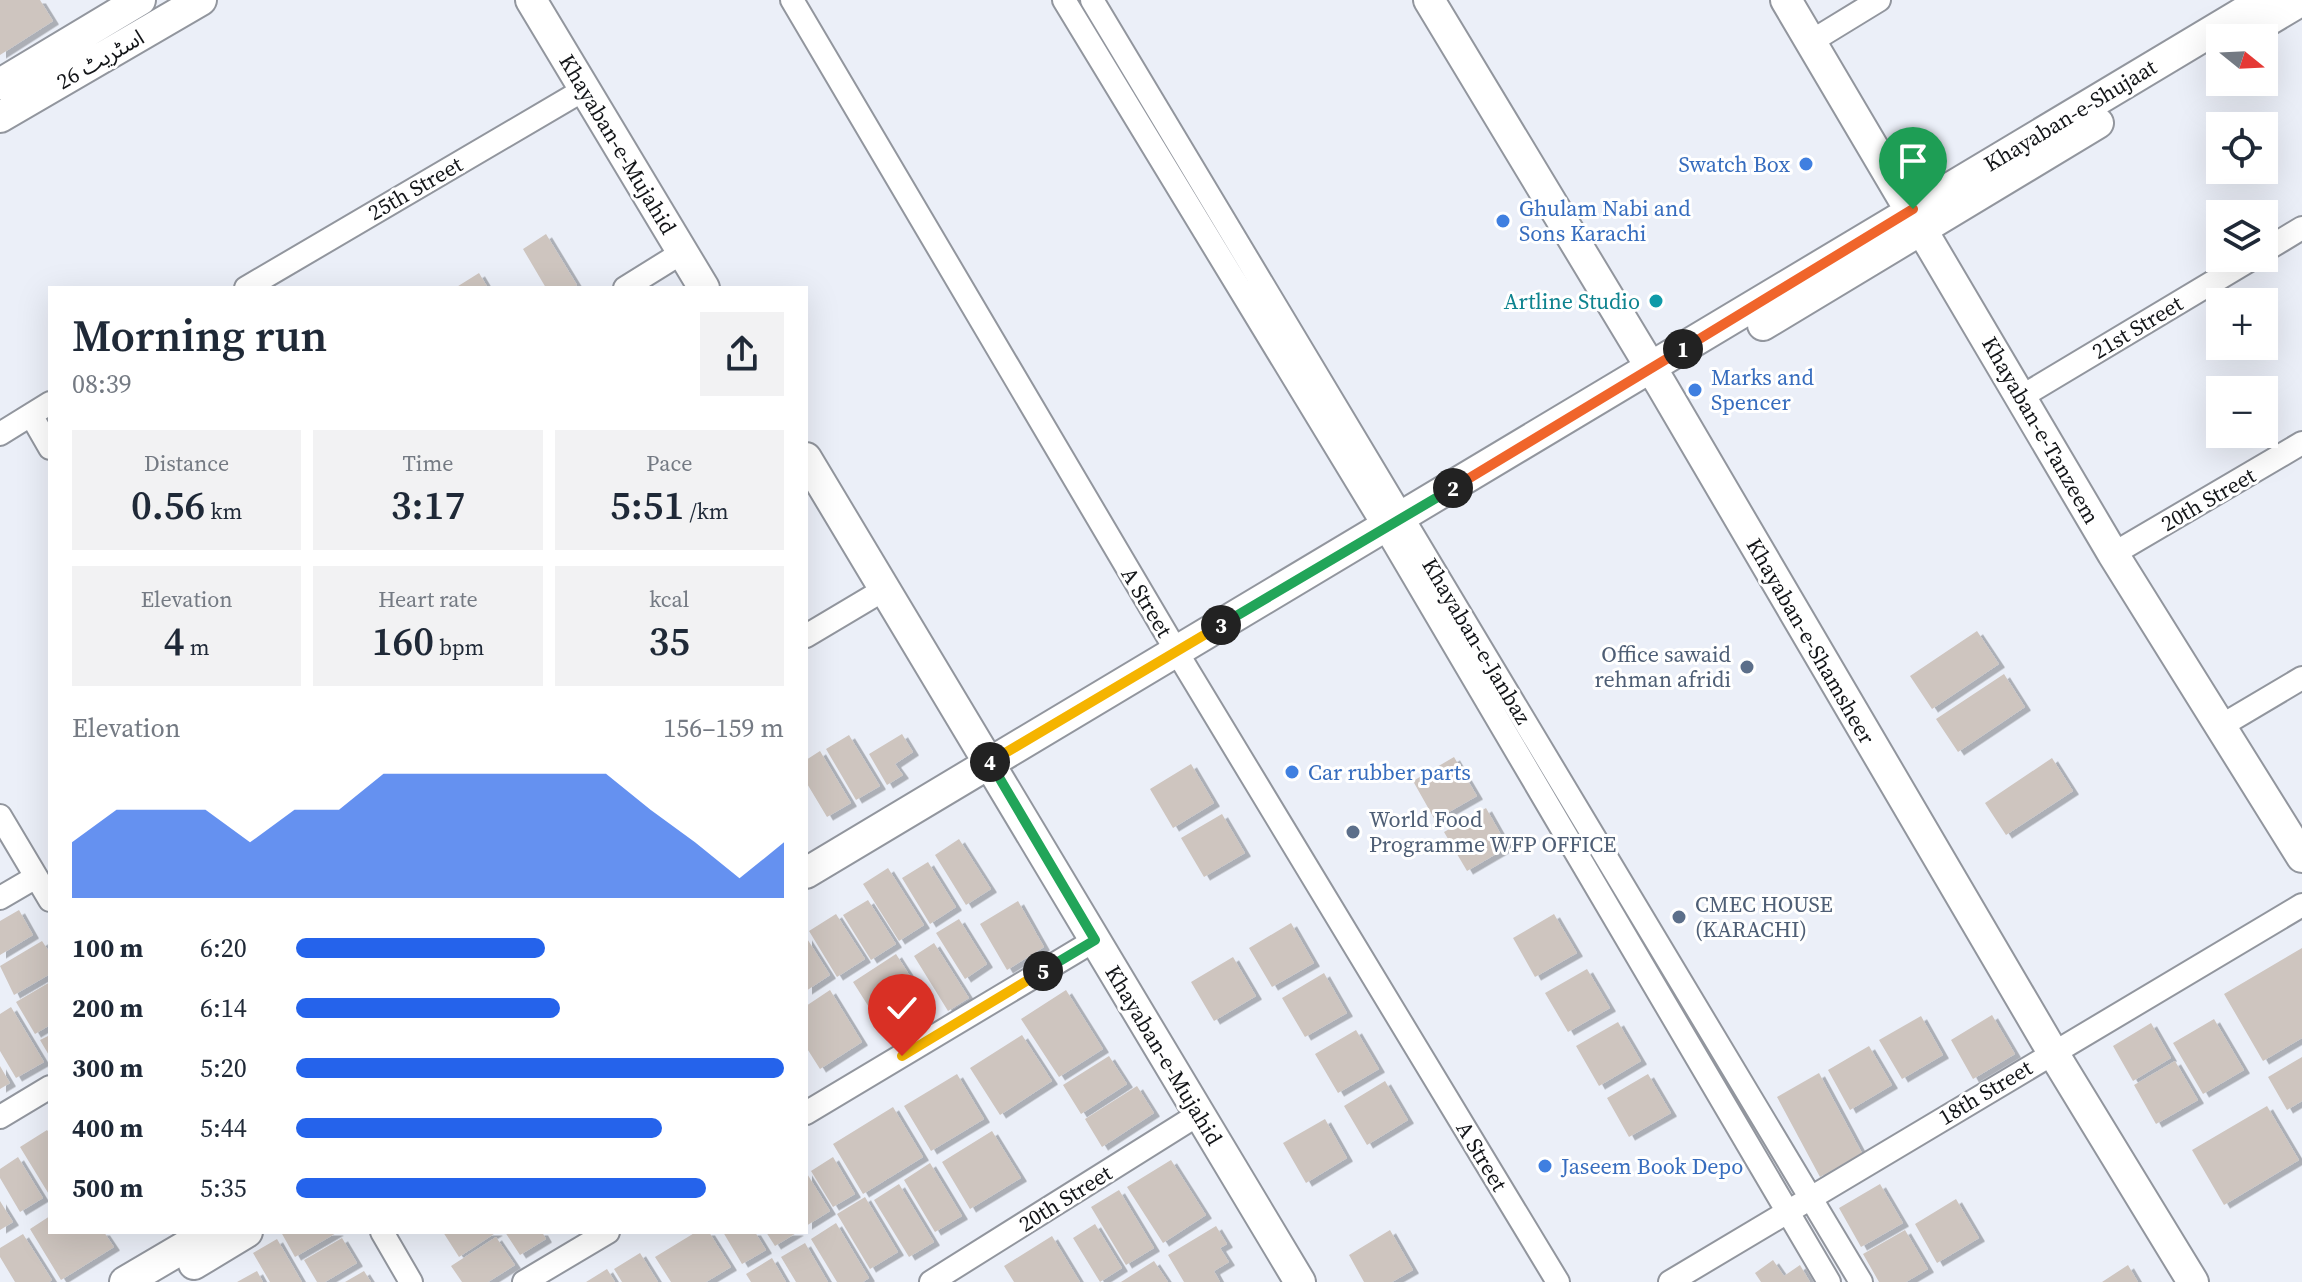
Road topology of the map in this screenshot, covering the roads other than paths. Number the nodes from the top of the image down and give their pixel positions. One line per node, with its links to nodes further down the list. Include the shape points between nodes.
1 (140, 0): 15 (main road, اسٹریٹ 26)
2 (201, 0): 17 (main road, اسٹریٹ 26)
3 (531, 0): 16 (main road, Khayaban-e-Mujahid)
4 (792, 0): 37 (street, A Street)
5 (1064, 0): 33 (street, Khayaban-e-Janbaz)
6 (1092, 0): 33 (street, Khayaban-e-Janbaz)
7 (1429, 0): 26 (main road, Khayaban-e-Shamsheer)
8 (1786, 0): 13 (main road, Khayaban-e-Tanzeem)
9 (1879, 0): 13 (street)
10 (2264, 0): 18 (main road, Khayaban-e-Shujaat)
11 (2302, 0): 12 (main road)
12 (2262, 24)
13 (1812, 41): 18 (main road, Khayaban-e-Tanzeem)
14 (2206, 57): 18 (main road, Khayaban-e-Shujaat)
15 (0, 84)
16 (585, 89): 21 (main road, Khayaban-e-Mujahid); 23 (street, 25th Street)
17 (0, 117)
18 (1918, 219): 26 (main road, Khayaban-e-Shujaat); 27 (main road, Khayaban-e-Tanzeem)
19 (2302, 228): 20 (street)
20 (2278, 243)
21 (683, 252): 24 (street); 25 (main road, Khayaban-e-Mujahid)
22 (2230, 272): 27 (street, 21st Street)
23 (249, 286)
24 (628, 286)
25 (703, 286)
26 (1656, 378): 33 (main road, Khayaban-e-Shujaat); 50 (main road, Khayaban-e-Shamsheer)
27 (2021, 397): 34 (main road, Khayaban-e-Tanzeem)
28 (40, 409): 29 (street); 30 (street)
29 (0, 434)
30 (48, 440)
31 (2302, 443): 34 (street, 20th Street)
32 (808, 461): 35 (main road, Khayaban-e-Mujahid)
33 (1400, 531): 37 (main road, Khayaban-e-Shujaat); 55 (street, Khayaban-e-Janbaz); 56 (street, Khayaban-e-Janbaz)
34 (2113, 554): 39 (main road, Khayaban-e-Tanzeem)
35 (885, 589): 36 (street); 40 (main road, Khayaban-e-Mujahid)
36 (808, 635)
37 (1182, 660): 40 (main road, Khayaban-e-Shujaat); 68 (street, A Street)
38 (2302, 678): 39 (street)
39 (2221, 726): 42 (main road, Khayaban-e-Tanzeem)
40 (994, 771): 43 (main road, Khayaban-e-Shujaat); 45 (main road, Khayaban-e-Shujaat); 49 (main road, Khayaban-e-Mujahid)
41 (0, 816): 44 (street)
42 (2302, 857)
43 (808, 872)
44 (36, 877): 46 (street); 47 (street)
45 (808, 894)
46 (48, 897)
47 (0, 898)
48 (2302, 905): 50 (street, 18th Street)
49 (1095, 940): 52 (street); 53 (main road, Khayaban-e-Mujahid)
50 (2052, 1051): 55 (street, 18th Street); 72 (main road, Khayaban-e-Shamsheer)
51 (48, 1088): 54 (street)
52 (808, 1112)
53 (1199, 1114): 62 (main road, Khayaban-e-Mujahid); 67 (street, 20th Street)
54 (0, 1117)
55 (1809, 1197): 56 (street, 18th Street); 71 (street, Khayaban-e-Janbaz)
56 (1786, 1211): 69 (street, 18th Street); 70 (street, Khayaban-e-Janbaz)
57 (207, 1234): 63 (main road)
58 (244, 1234): 64 (main road)
59 (383, 1234): 65 (street)
60 (605, 1234): 61 (street)
61 (551, 1275): 66 (street)
62 (1298, 1281)
63 (125, 1282)
64 (163, 1282)
65 (411, 1282)
66 (524, 1282)
67 (931, 1282)
68 (1558, 1282)
69 (1670, 1282)
70 (1829, 1282)
71 (1861, 1282)
72 (2193, 1282)

